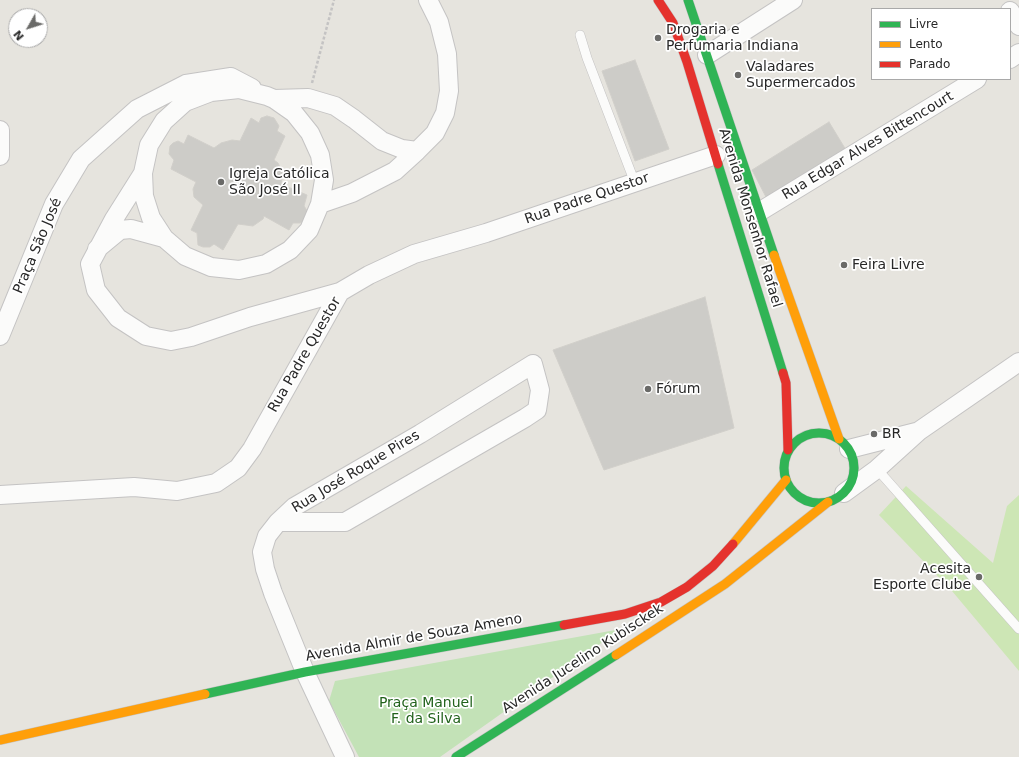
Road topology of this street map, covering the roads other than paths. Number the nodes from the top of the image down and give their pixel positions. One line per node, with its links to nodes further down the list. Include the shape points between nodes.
1 (428, 0): 12 (street, via 439,22 448,54 449,91 444,113 434,133)
2 (658, 0): 13 (main road, Avenida Monsenhor Rafael, via 673,23 685,55)
3 (688, 0): 8 (main road, Avenida Monsenhor Rafael)
4 (792, 0): 8 (street)
5 (1011, 13): 6 (street)
6 (1019, 26)
7 (580, 35): 16 (lane)
8 (708, 55): 18 (main road, Avenida Monsenhor Rafael)
9 (975, 80): 18 (street, Rua Edgar Alves Bittencourt)
10 (270, 97): 12 (street, Praça São José, via 308,98 335,106 382,140 402,149); 15 (street, Praça São José, via 240,89 211,92 185,102 164,121 149,145); 17 (street, Praça São José, via 294,114 310,132 320,155 324,180); 22 (street, Praça São José, via 230,77 186,84 136,109 81,159 54,204)
11 (0, 130): 14 (street)
12 (417, 151): 17 (street, via 395,171 352,193)
13 (716, 155): 16 (street, Rua Padre Questor); 26 (main road, Avenida Monsenhor Rafael, via 786,383)
14 (0, 156)
15 (143, 173): 19 (street, Praça São José, via 144,196 151,218); 20 (street, Praça São José)
16 (635, 182): 21 (street, Rua Padre Questor, via 486,233 414,254)
17 (320, 204): 19 (street, Praça São José, via 309,230 290,250 266,264 239,270 211,268 185,256)
18 (759, 212): 25 (main road, Avenida Monsenhor Rafael)
19 (164, 238): 20 (street, Praça São José, via 139,230 120,230)
20 (97, 249): 21 (street, Praça São José, via 90,264 96,290 118,318 146,336 171,341)
21 (340, 292): 30 (street, Rua Padre Questor, via 252,449 238,468 216,483 177,491 134,487)
22 (0, 336)
23 (1019, 362): 24 (street)
24 (919, 431): 25 (street); 27 (street)
25 (844, 444): 26 (main road, via 829,434 817,433 795,441); 29 (main road, via 853,460 854,472)
26 (788, 450): 28 (main road, via 784,465)
27 (877, 469): 29 (street); 33 (lane)
28 (786, 480): 31 (main road, via 798,496 808,501); 34 (main road, Avenida Almir de Souza Ameno, via 713,566 687,587 661,602 625,614)
29 (844, 492): 31 (main road)
30 (0, 495)
31 (828, 502): 37 (main road, Avenida Jucelino Kubisckek, via 725,584)
32 (278, 522): 32 (street, Rua José Roque Pires, via 294,508 533,364 540,390 537,410 525,418 345,522); 34 (street, Rua José Roque Pires, via 267,536 262,552 265,569)
33 (1019, 628)
34 (305, 672): 35 (main road, Avenida Almir de Souza Ameno); 36 (street, Rua José Roque Pires)
35 (0, 740)
36 (345, 757)
37 (456, 757)

